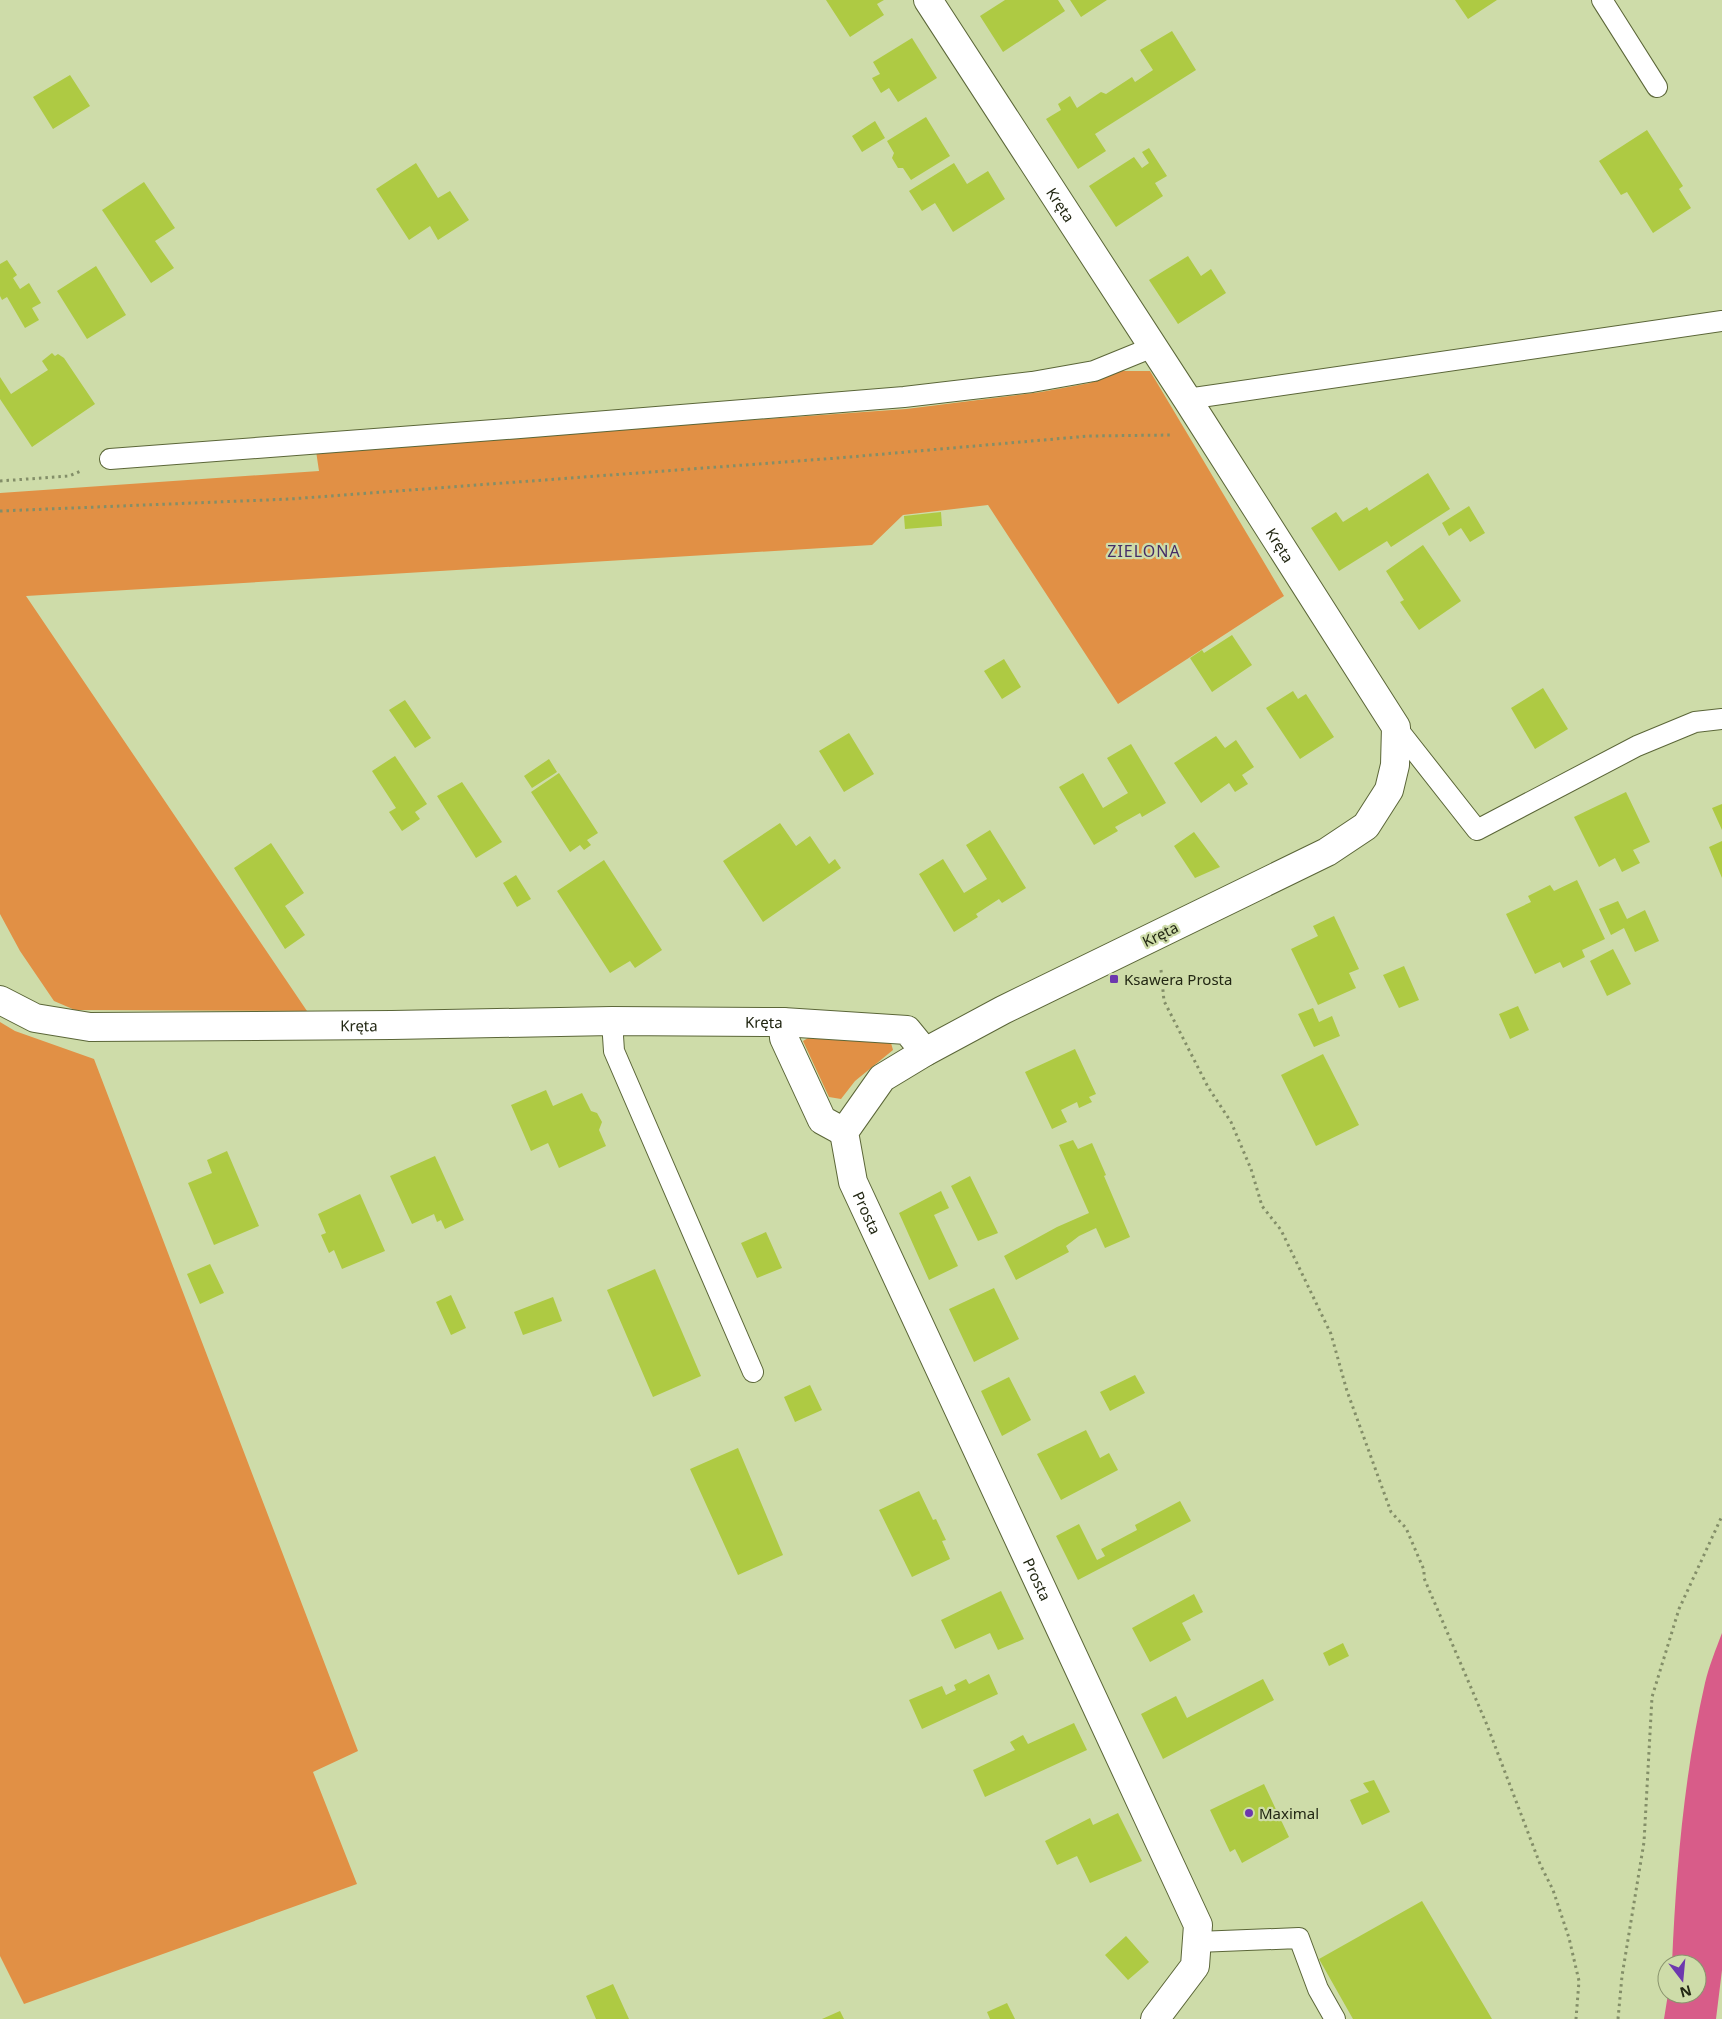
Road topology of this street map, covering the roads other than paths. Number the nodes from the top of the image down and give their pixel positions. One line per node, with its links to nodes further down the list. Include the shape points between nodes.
1 (928, 0): 5 (street, Kręta)
2 (1602, 0): 3 (lane)
3 (1657, 87)
4 (1722, 320): 6 (lane)
5 (1153, 347): 6 (street, Kręta); 7 (lane, via 1094,371 914,396)
6 (1187, 399): 9 (street, Kręta)
7 (110, 459)
8 (1722, 719): 9 (lane, via 1695,722 1637,746 1477,830)
9 (1396, 727): 13 (street, Kręta, via 1396,765 1389,790 1366,826 1327,852 1003,1010)
10 (0, 1000): 11 (street, Kręta, via 34,1018 90,1027)
11 (612, 1021): 12 (street, Kręta); 15 (lane, via 614,1050)
12 (783, 1022): 13 (street, Kręta, via 907,1030); 14 (street, via 784,1038 822,1120)
13 (925, 1052): 14 (street, via 882,1078)
14 (844, 1132): 16 (street, Prosta, via 853,1182 1198,1925)
15 (753, 1372)
16 (1197, 1942): 17 (street, Prosta, via 1195,1966); 18 (lane, via 1298,1938 1318,1989)
17 (1155, 2019)
18 (1336, 2019)

